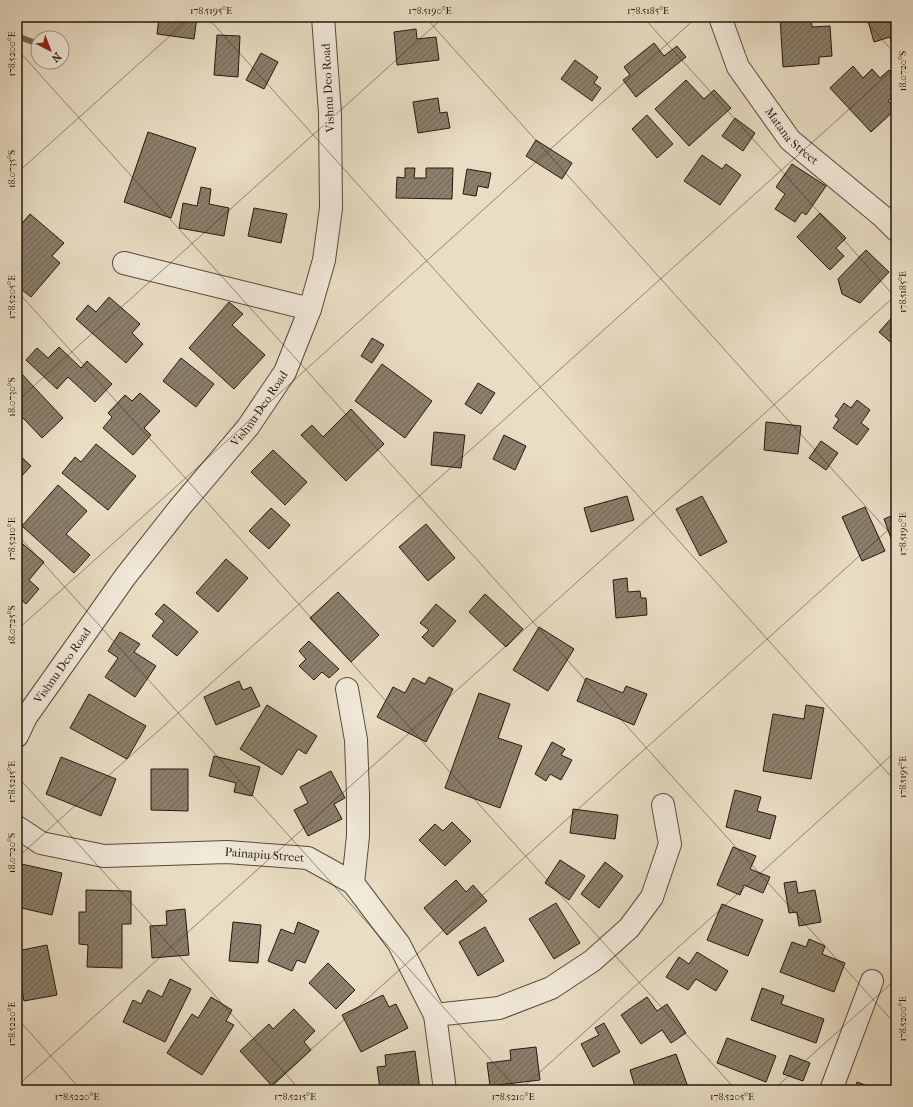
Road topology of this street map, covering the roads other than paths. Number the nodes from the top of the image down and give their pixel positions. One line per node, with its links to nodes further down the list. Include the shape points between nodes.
1 (323, 17): 5 (street, Vishnu Deo Road, via 330,113 331,208 324,260)
2 (720, 17): 3 (street, Matana Street, via 738,66 790,140)
3 (896, 230)
4 (124, 263): 5 (street)
5 (310, 310): 7 (street, Vishnu Deo Road, via 285,372 248,427 180,506 125,577)
6 (347, 689): 10 (street, via 356,740 358,787 358,836)
7 (20, 722)
8 (662, 805): 12 (street, via 670,844 652,898 629,928 592,961 551,988 499,1008)
9 (17, 827): 10 (street, Painapiu Street, via 41,843 104,856 227,852 308,858)
10 (353, 883): 12 (street, Painapiu Street, via 399,944)
11 (872, 981): 14 (street)
12 (434, 1015): 13 (street, Painapiu Street)
13 (445, 1090)
14 (831, 1090)

